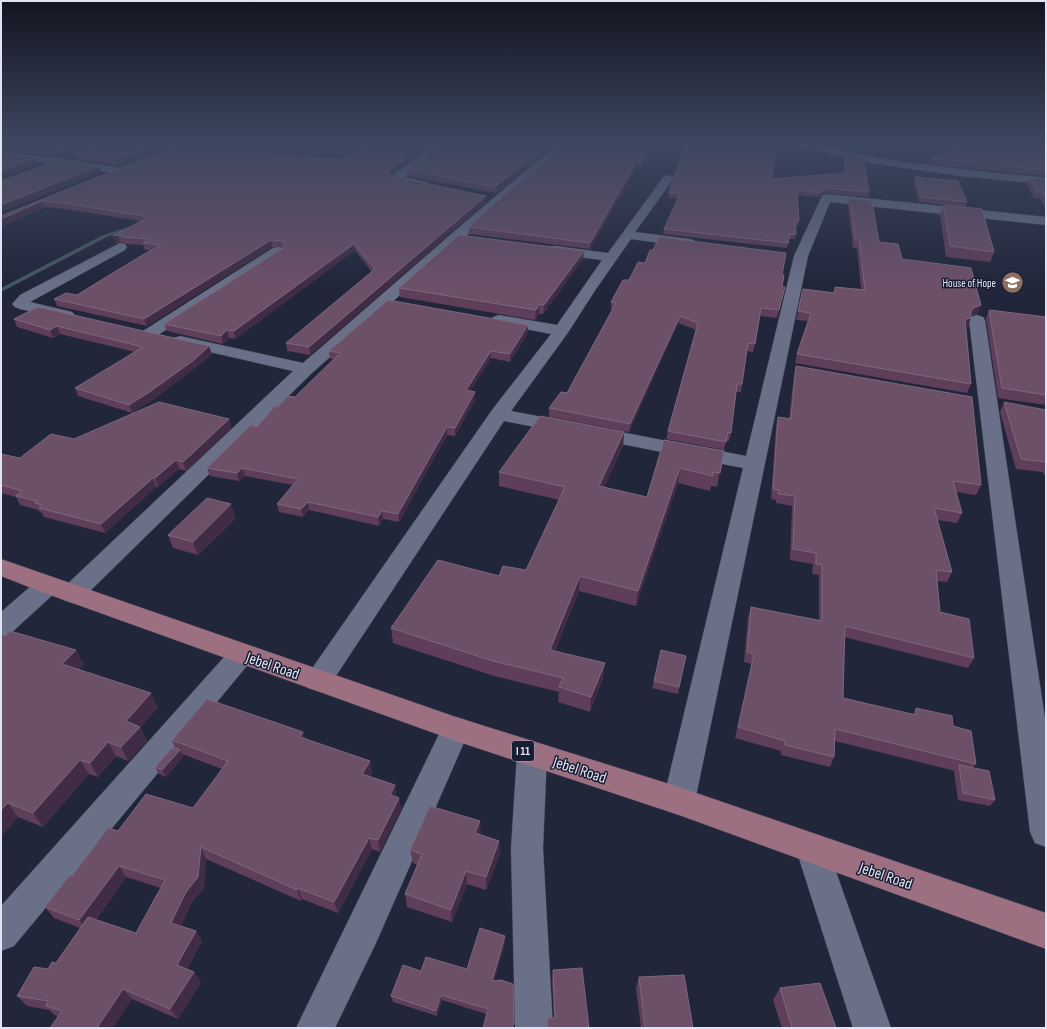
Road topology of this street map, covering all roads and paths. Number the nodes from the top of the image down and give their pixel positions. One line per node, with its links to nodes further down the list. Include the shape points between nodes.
1 (500, 190): 14 (street, via 490,197 464,239 392,302)
2 (659, 190): 4 (street)
3 (1046, 221): 16 (street, via 826,198 793,255 784,368)
4 (627, 235): 5 (street); 9 (street)
5 (698, 244)
6 (120, 247): 10 (street, via 25,298 20,304)
7 (541, 249): 9 (street)
8 (278, 251): 14 (street, via 142,332)
9 (611, 257): 13 (street)
10 (83, 318)
11 (484, 318): 13 (street)
12 (978, 320): 25 (street)
13 (561, 331): 15 (street)
14 (306, 369): 18 (street)
15 (499, 414): 16 (street); 21 (street)
16 (755, 464): 24 (street)
17 (1, 567): 18 (main road, Jebel Road / I 11)
18 (60, 590): 19 (street); 20 (main road, Jebel Road / I 11)
19 (1, 627)
20 (242, 654): 21 (main road, Jebel Road / I 11); 28 (street)
21 (318, 680): 22 (main road, Jebel Road / I 11)
22 (456, 729): 23 (main road, Jebel Road / I 11); 29 (street)
23 (532, 754): 24 (main road, Jebel Road / I 11); 30 (street, via 527,848)
24 (679, 801): 26 (main road, Jebel Road / I 11)
25 (1046, 832)
26 (812, 849): 27 (main road, Jebel Road / I 11); 31 (street)
27 (1046, 931)
28 (1, 933)
29 (315, 1028)
30 (534, 1028)
31 (872, 1028)

